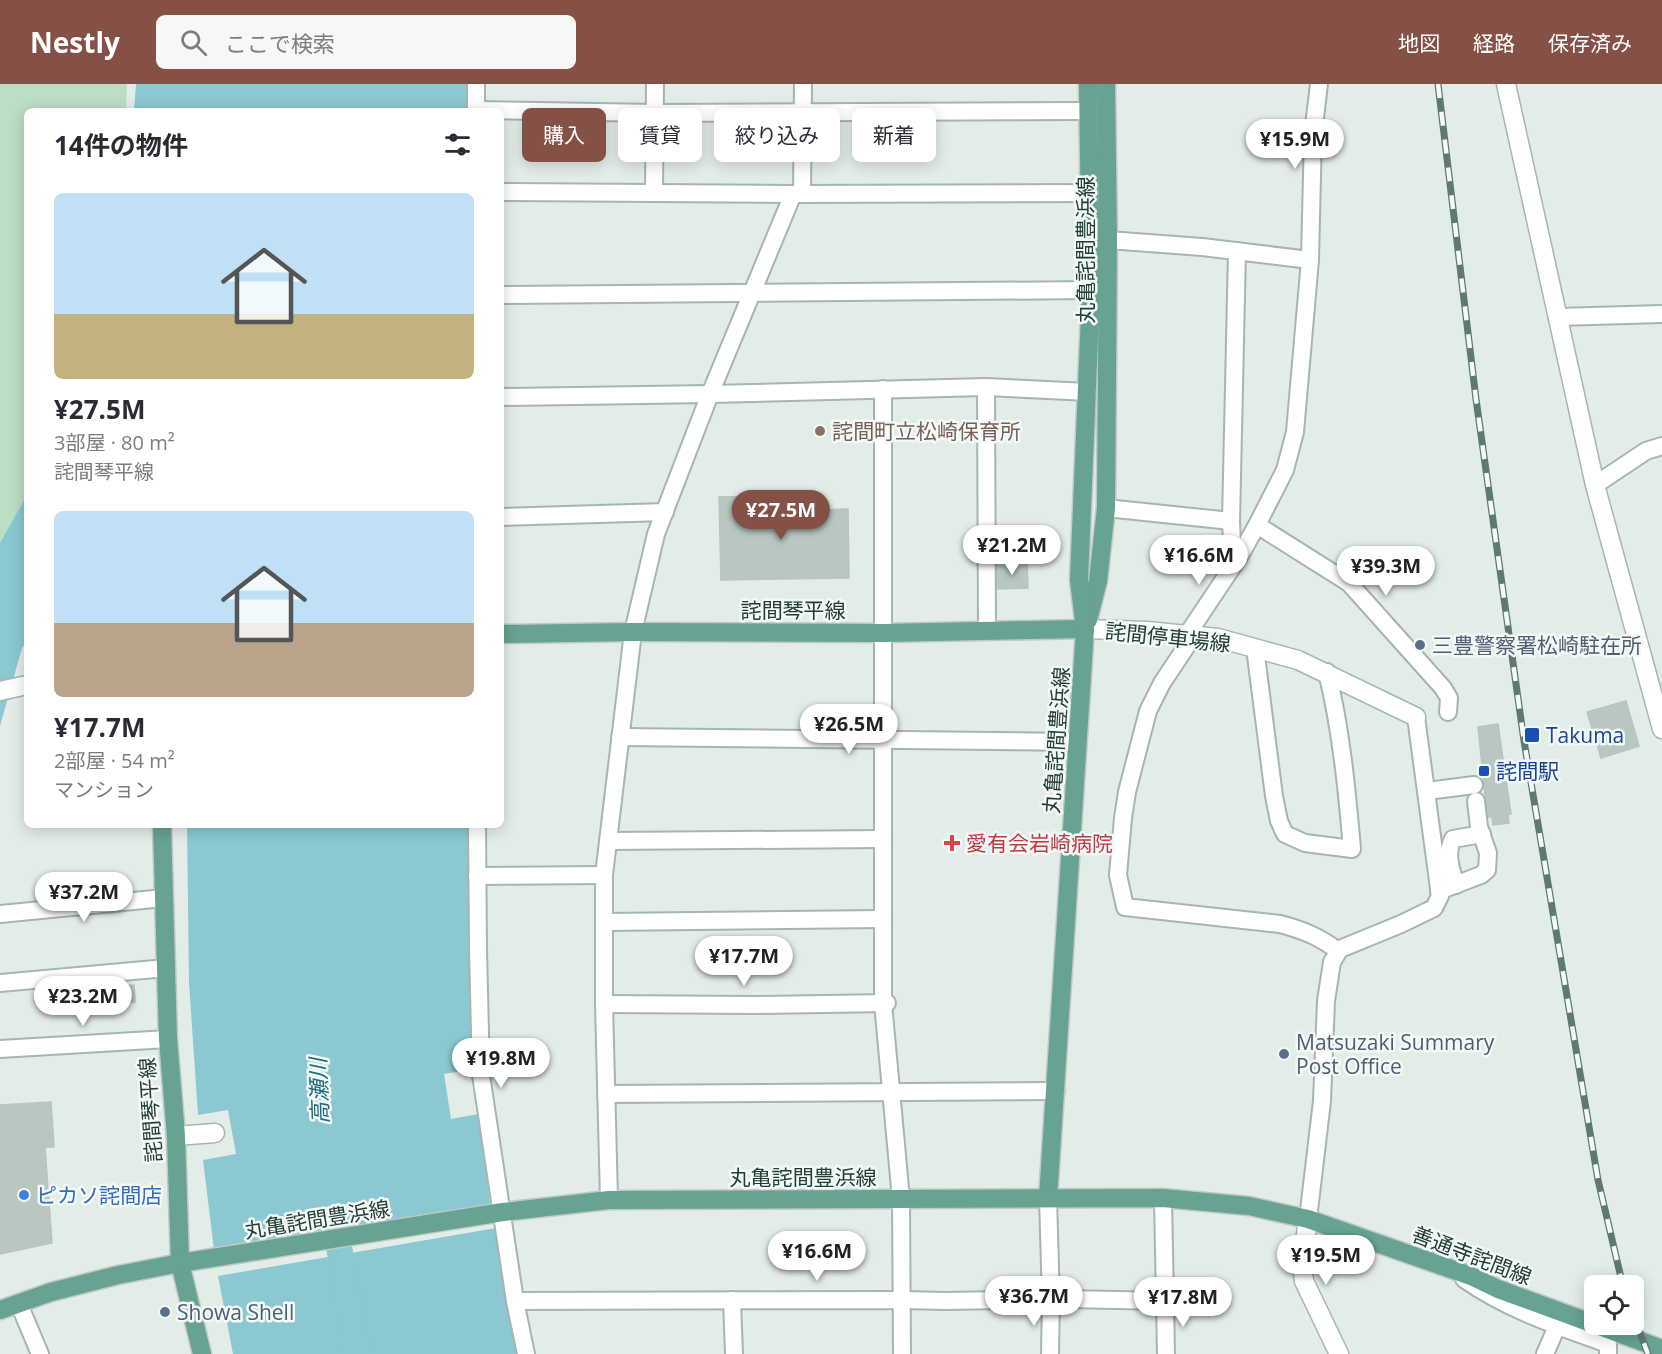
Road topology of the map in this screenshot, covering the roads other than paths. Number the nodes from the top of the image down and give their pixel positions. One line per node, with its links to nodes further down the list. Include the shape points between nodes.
1 (476, 84): 8 (street)
2 (655, 84): 9 (street)
3 (803, 84): 10 (street)
4 (1088, 84): 12 (main road, 丸亀詫間豊浜線)
5 (1106, 84): 19 (main road, 丸亀詫間豊浜線)
6 (1319, 84): 23 (street, via 1313,134)
7 (1506, 84): 28 (street)
8 (476, 108)
9 (655, 108)
10 (802, 108)
11 (504, 110): 13 (street)
12 (1089, 111): 14 (street); 19 (main road, 丸亀詫間豊浜線)
13 (618, 112)
14 (840, 114)
15 (654, 162): 18 (street)
16 (799, 162): 20 (street)
17 (504, 192): 18 (street)
18 (654, 193): 20 (street)
19 (1098, 193): 20 (street); 21 (main road, 丸亀詫間豊浜線); 24 (main road, 丸亀詫間豊浜線)
20 (797, 194): 25 (street)
21 (1108, 240): 22 (street); 36 (main road, 丸亀詫間豊浜線)
22 (1237, 251): 23 (street); 39 (street)
23 (1310, 260): 40 (street, via 1295,432 1285,470)
24 (1091, 290): 25 (street); 31 (main road, 丸亀詫間豊浜線)
25 (753, 293): 26 (street); 32 (street)
26 (504, 295)
27 (1662, 314): 28 (street)
28 (1557, 317): 35 (street)
29 (986, 387): 30 (street); 31 (street); 43 (street)
30 (883, 389): 32 (street); 45 (street)
31 (1088, 392): 42 (main road, 丸亀詫間豊浜線, via 1079,579)
32 (710, 394): 33 (street); 37 (street)
33 (504, 396)
34 (1662, 446): 35 (street, via 1646,451)
35 (1595, 485): 52 (street)
36 (1106, 508): 39 (street); 42 (main road, 丸亀詫間豊浜線, via 1098,581)
37 (665, 512): 38 (street); 44 (street, via 656,534)
38 (504, 516)
39 (1231, 521): 41 (street)
40 (1257, 525): 41 (street); 50 (street, via 1349,583 1443,688 1449,698)
41 (1233, 566): 47 (street)
42 (1085, 629): 43 (main road, 詫間琴平線); 47 (street, 詫間停車場線); 55 (main road, 丸亀詫間豊浜線)
43 (987, 630): 45 (main road, 詫間琴平線)
44 (633, 632): 45 (main road, 詫間琴平線); 46 (main road, 詫間琴平線); 53 (street)
45 (884, 633): 54 (street)
46 (504, 634)
47 (1187, 635): 48 (street, 詫間停車場線); 70 (street, via 1186,646 1148,711 1127,792 1118,875 1125,907 1280,924 1302,929)
48 (1255, 648): 49 (street, 詫間停車場線); 49 (street, via 1274,796 1285,834 1305,843 1352,849)
49 (1327, 672): 51 (street, 詫間停車場線)
50 (1448, 711)
51 (1416, 717): 56 (street)
52 (1662, 729)
53 (620, 736): 54 (street); 61 (street)
54 (883, 738): 55 (street); 60 (street)
55 (1078, 742): 78 (main road, 丸亀詫間豊浜線)
56 (1427, 791): 59 (street, via 1475,793); 65 (street)
57 (162, 828): 66 (main road, 詫間琴平線)
58 (477, 828): 62 (street)
59 (1482, 834): 64 (street, via 1488,853 1486,870); 64 (street, via 1453,839 1449,846)
60 (882, 839): 61 (street); 68 (street)
61 (609, 841): 63 (street)
62 (477, 876): 63 (street); 86 (street, via 481,1075)
63 (604, 876): 69 (street)
64 (1456, 885): 65 (street)
65 (1439, 891): 70 (street, via 1434,908)
66 (164, 898): 67 (street); 71 (main road, 詫間琴平線)
67 (0, 914)
68 (883, 919): 69 (street); 73 (street)
69 (604, 922): 74 (street)
70 (1338, 951): 87 (street, via 1332,962 1326,1001 1323,1101)
71 (166, 968): 72 (street); 75 (main road, 詫間琴平線)
72 (0, 983)
73 (885, 1003): 74 (street); 77 (street)
74 (603, 1004): 79 (street)
75 (168, 1040): 76 (street); 81 (main road, 詫間琴平線)
76 (0, 1049)
77 (890, 1091): 78 (street); 79 (street); 82 (street)
78 (1056, 1091): 83 (main road, 丸亀詫間豊浜線)
79 (606, 1094): 85 (street)
80 (215, 1133): 81 (street)
81 (176, 1136): 88 (main road, 詫間琴平線)
82 (901, 1198): 83 (main road, 丸亀詫間豊浜線); 85 (main road, 丸亀詫間豊浜線); 91 (street)
83 (1048, 1198): 84 (main road, 善通寺詫間線); 93 (street)
84 (1163, 1198): 87 (main road, 善通寺詫間線, via 1249,1206); 94 (street)
85 (609, 1200): 86 (main road, 丸亀詫間豊浜線)
86 (503, 1212): 88 (main road, 丸亀詫間豊浜線); 92 (street)
87 (1308, 1219): 89 (main road, 善通寺詫間線); 106 (street, via 1302,1263 1304,1281)
88 (180, 1263): 95 (main road, 丸亀詫間豊浜線, via 51,1292); 100 (main road, 詫間琴平線)
89 (1448, 1268): 97 (street, via 1489,1296); 98 (main road, 善通寺詫間線)
90 (732, 1300): 91 (street); 92 (street); 102 (street)
91 (903, 1300): 93 (street); 103 (street)
92 (515, 1301): 101 (street)
93 (1052, 1301): 94 (street); 104 (street)
94 (1166, 1301): 105 (street)
95 (19, 1304): 96 (main road, 丸亀詫間豊浜線); 99 (street)
96 (0, 1310)
97 (1557, 1326): 107 (street); 108 (street, via 1608,1344)
98 (1662, 1349)
99 (40, 1354)
100 (202, 1354)
101 (526, 1354)
102 (734, 1354)
103 (902, 1354)
104 (1050, 1354)
105 (1166, 1354)
106 (1339, 1354)
107 (1545, 1354)
108 (1608, 1354)

